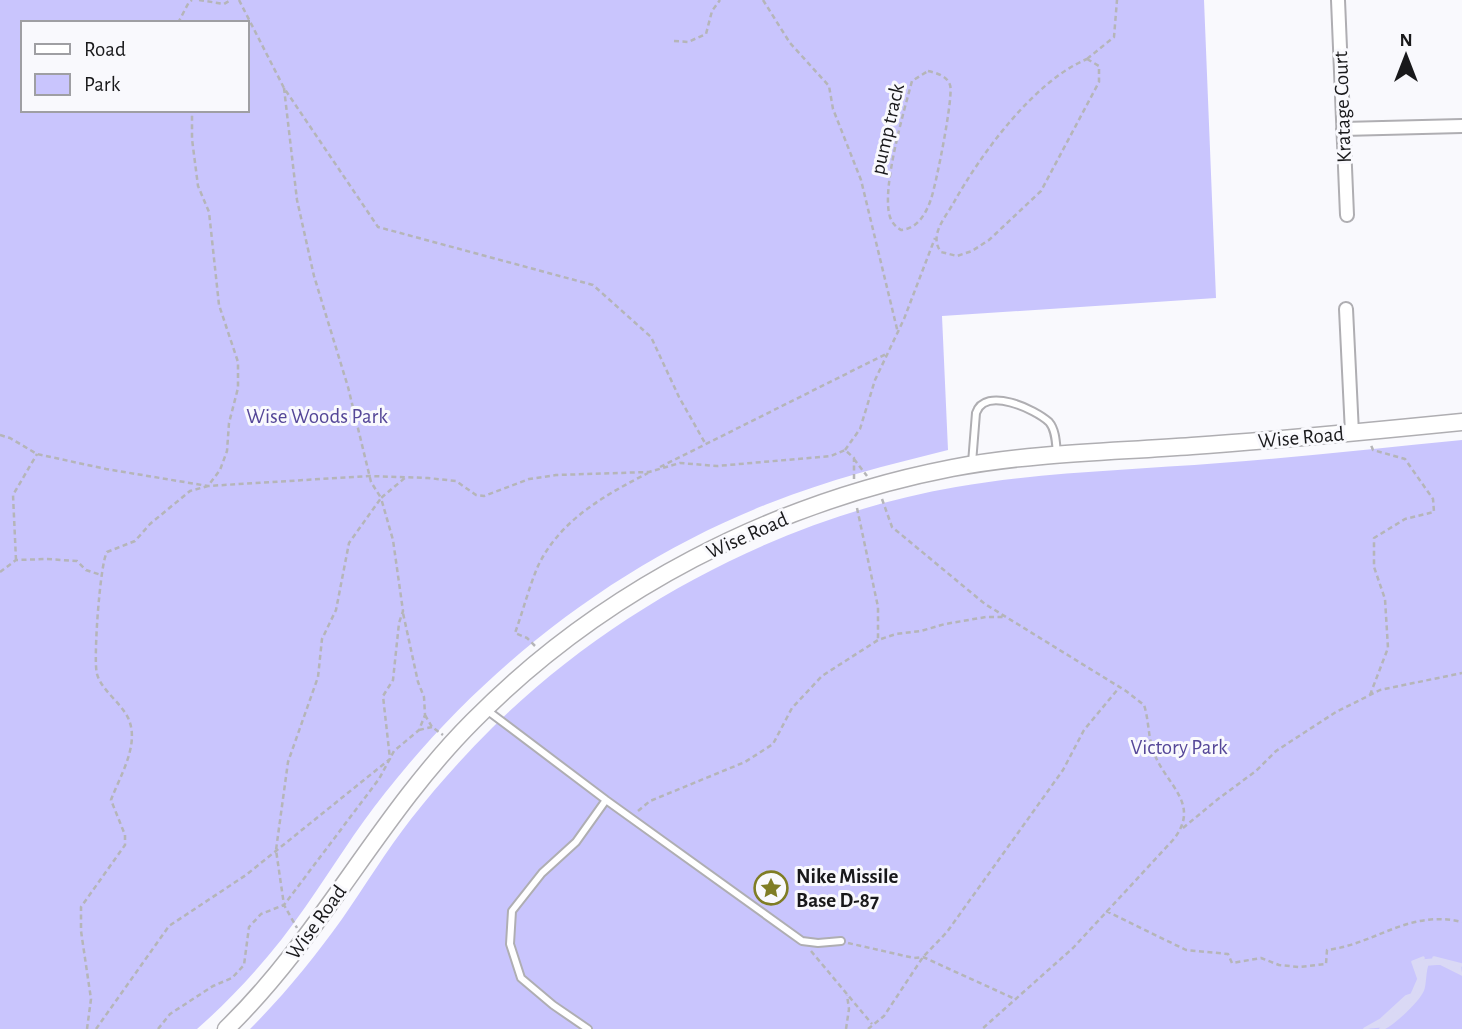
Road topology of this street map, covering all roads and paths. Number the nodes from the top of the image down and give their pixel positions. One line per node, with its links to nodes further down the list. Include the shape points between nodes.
1 (192, 0): 9 (path)
2 (199, 0): 3 (path, via 227,4)
3 (231, 0)
4 (239, 0): 12 (path)
5 (720, 0): 10 (path, via 706,34 688,42)
6 (763, 0): 20 (path, via 790,43 829,86 833,109 861,180)
7 (1117, 0): 11 (path, via 1114,37)
8 (1338, 0): 15 (street, Kratage Court)
9 (179, 21)
10 (674, 41)
11 (1087, 60): 18 (path, via 1041,90 997,135); 18 (path, via 1098,64 1099,82 1041,191 972,251 957,256 941,252)
12 (284, 88): 25 (path, via 379,227 593,285 651,337); 32 (path, via 297,201)
13 (192, 112): 34 (path, via 198,186 209,212 219,305 238,362 227,451)
14 (1462, 126): 15 (street)
15 (1343, 129): 17 (street, Kratage Court)
16 (935, 188): 16 (path, pump track, via 917,223 908,229 897,228 890,214 889,193 894,156 912,81 928,71 943,76 951,88)
17 (1347, 215)
18 (936, 233): 20 (path)
19 (1346, 309): 23 (street)
20 (898, 333): 21 (path)
21 (888, 353): 25 (path); 26 (path, via 860,429)
22 (1462, 422): 23 (street, Wise Road)
23 (1360, 432): 28 (street, Wise Road); 46 (path, via 1373,450 1405,460 1433,499 1434,512 1405,519 1374,538 1374,567 1385,599 1388,648)
24 (0, 435): 27 (path)
25 (705, 443): 31 (path)
26 (845, 450): 29 (path); 31 (path, via 795,460 717,466 680,463)
27 (37, 454): 34 (path); 37 (path, via 13,495)
28 (1057, 455): 30 (street, Wise Road); 30 (lane, via 1048,422 1012,401 987,401 976,413)
29 (854, 458): 35 (path, via 867,475); 35 (path, via 854,481)
30 (972, 465): 35 (street, Wise Road)
31 (649, 472): 33 (path, via 556,475 529,479 484,496 456,481); 43 (path, via 565,526 543,557 515,633)
32 (369, 476): 33 (path); 34 (path); 36 (path)
33 (407, 477): 36 (path)
34 (208, 486): 39 (path, via 190,492 135,541 105,554)
35 (866, 490): 41 (path, via 882,498 892,527); 42 (path, via 857,510 878,607); 43 (street, Wise Road, via 776,521 698,556 627,597)
36 (381, 498): 40 (path, via 393,540); 56 (path, via 349,543 336,610 322,639 318,677 288,762)
37 (16, 560): 38 (path); 39 (path, via 70,559)
38 (0, 572)
39 (101, 575): 67 (path, via 97,674 131,724 131,744 111,800 125,845 81,907 91,999)
40 (403, 611): 48 (path); 52 (path, via 393,680 383,696)
41 (1007, 617): 42 (path, via 986,617); 45 (path)
42 (878, 640): 54 (path, via 822,676 792,708 773,744 748,761 650,801)
43 (545, 656): 47 (street, Wise Road)
44 (1462, 673): 46 (path)
45 (1119, 688): 55 (path, via 1145,706 1153,750 1184,806); 63 (path, via 1084,730 1063,770 947,932)
46 (1370, 695): 55 (path, via 1276,751)
47 (485, 709): 51 (street, Wise Road); 53 (lane)
48 (425, 715): 49 (path); 50 (path)
49 (432, 727): 50 (path); 51 (path)
50 (419, 730): 52 (path)
51 (453, 741): 60 (street, Wise Road, via 394,812)
52 (390, 759): 56 (path); 57 (path)
53 (606, 800): 54 (lane); 71 (lane, via 576,842 542,873 512,911 510,944 520,978)
54 (630, 817): 61 (lane)
55 (1181, 830): 58 (path)
56 (276, 850): 57 (path); 68 (path, via 169,926)
57 (284, 905): 60 (path); 69 (path, via 261,914 249,927 244,965 233,978 170,1014)
58 (1106, 911): 59 (path, via 1188,951 1228,954 1232,963 1261,958 1298,967 1326,964 1327,950 1409,921 1446,918); 65 (path, via 1073,948)
59 (1462, 922)
60 (303, 941): 70 (street, Wise Road)
61 (802, 941): 62 (lane); 64 (path)
62 (841, 941): 63 (path)
63 (922, 957): 65 (path); 66 (path, via 884,1016)
64 (847, 995): 66 (path); 72 (path)
65 (1015, 999): 74 (path)
66 (873, 1025): 73 (path)
67 (87, 1029)
68 (96, 1029)
69 (158, 1029)
70 (226, 1029)
71 (588, 1029)
72 (846, 1029)
73 (868, 1029)
74 (982, 1029)

